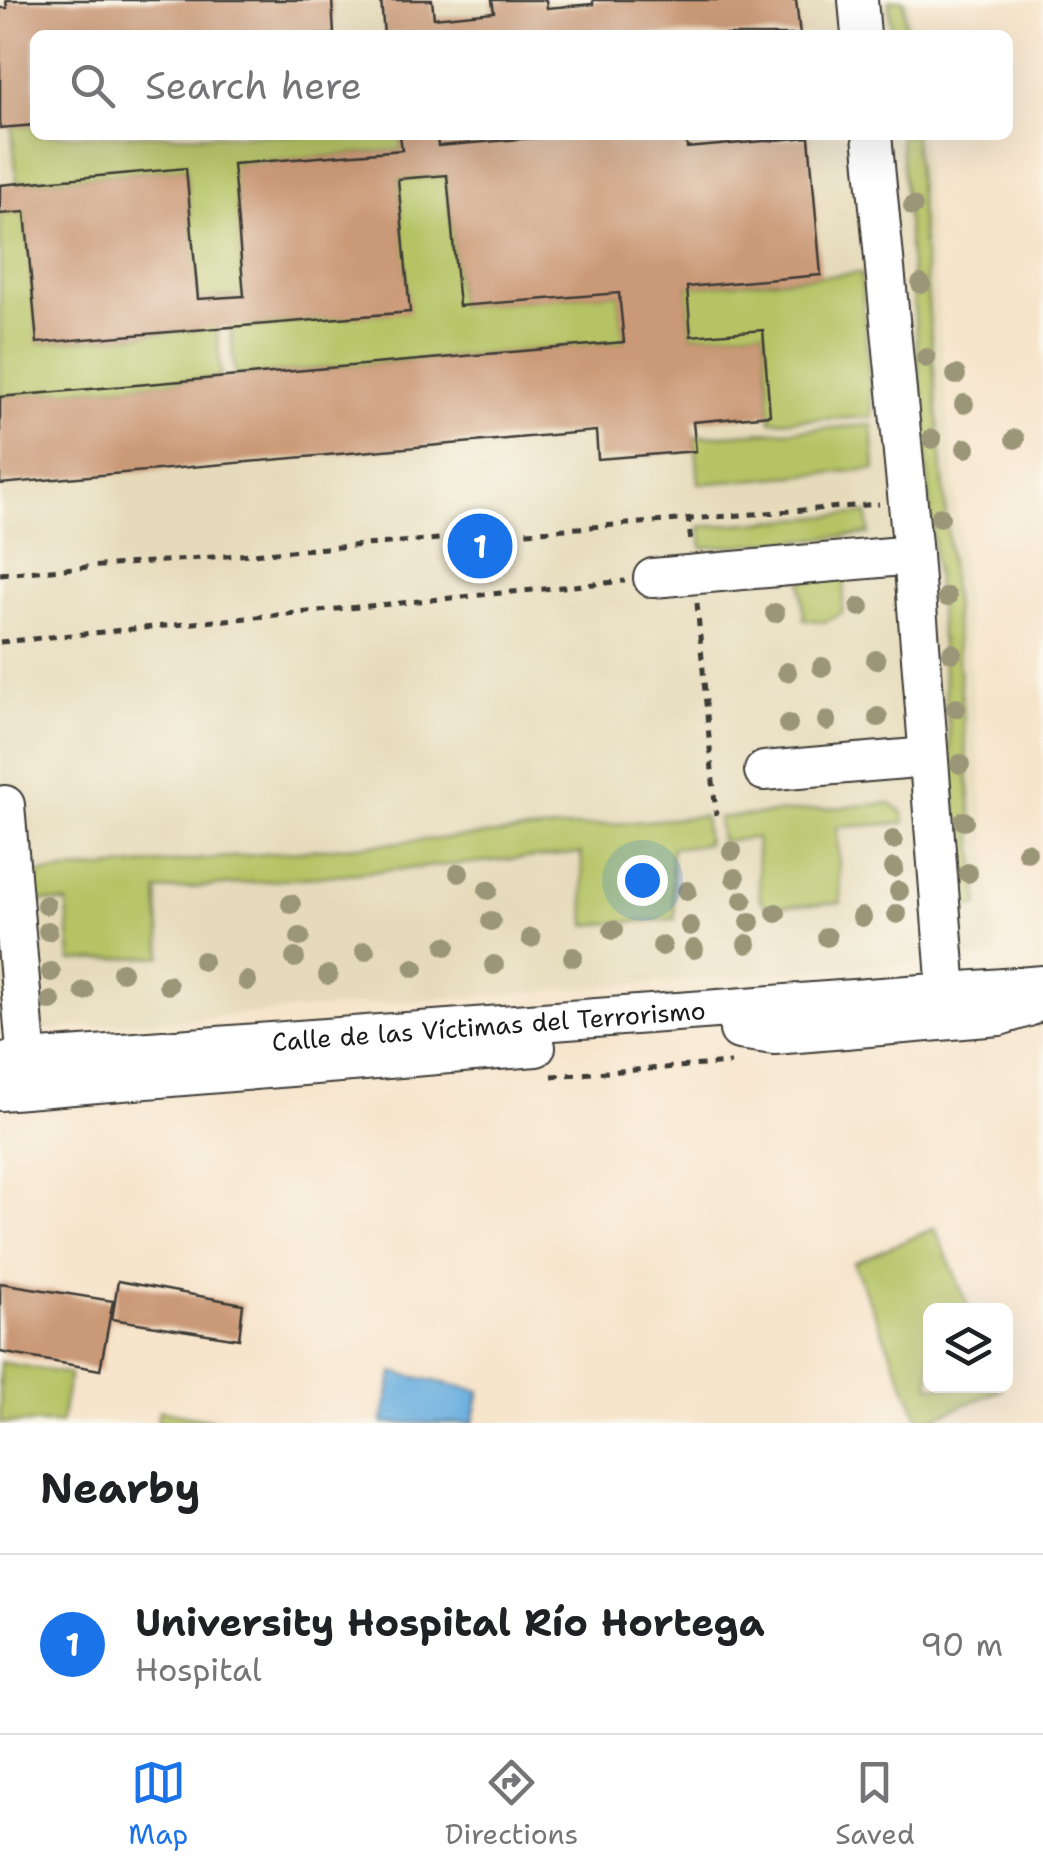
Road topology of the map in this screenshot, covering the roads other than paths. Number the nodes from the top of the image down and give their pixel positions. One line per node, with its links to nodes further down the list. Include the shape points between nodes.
1 (858, 0): 2 (street)
2 (861, 30)
3 (872, 140): 4 (street)
4 (913, 555): 5 (street); 6 (street)
5 (652, 578)
6 (928, 758): 7 (street); 9 (street)
7 (764, 771)
8 (5, 805): 12 (street)
9 (947, 992): 10 (street, Calle de las Víctimas del Terrorismo, via 971,1006); 11 (street, Calle de las Víctimas del Terrorismo, via 922,1010 780,1020); 12 (street, Calle de las Víctimas del Terrorismo)
10 (1038, 1000): 11 (street, Calle de las Víctimas del Terrorismo, via 999,1016 794,1033)
11 (740, 1030): 13 (street, Calle de las Víctimas del Terrorismo)
12 (15, 1061): 13 (street, Calle de las Víctimas del Terrorismo, via 51,1072 214,1061)
13 (260, 1072): 14 (street, Calle de las Víctimas del Terrorismo)
14 (0, 1092)

